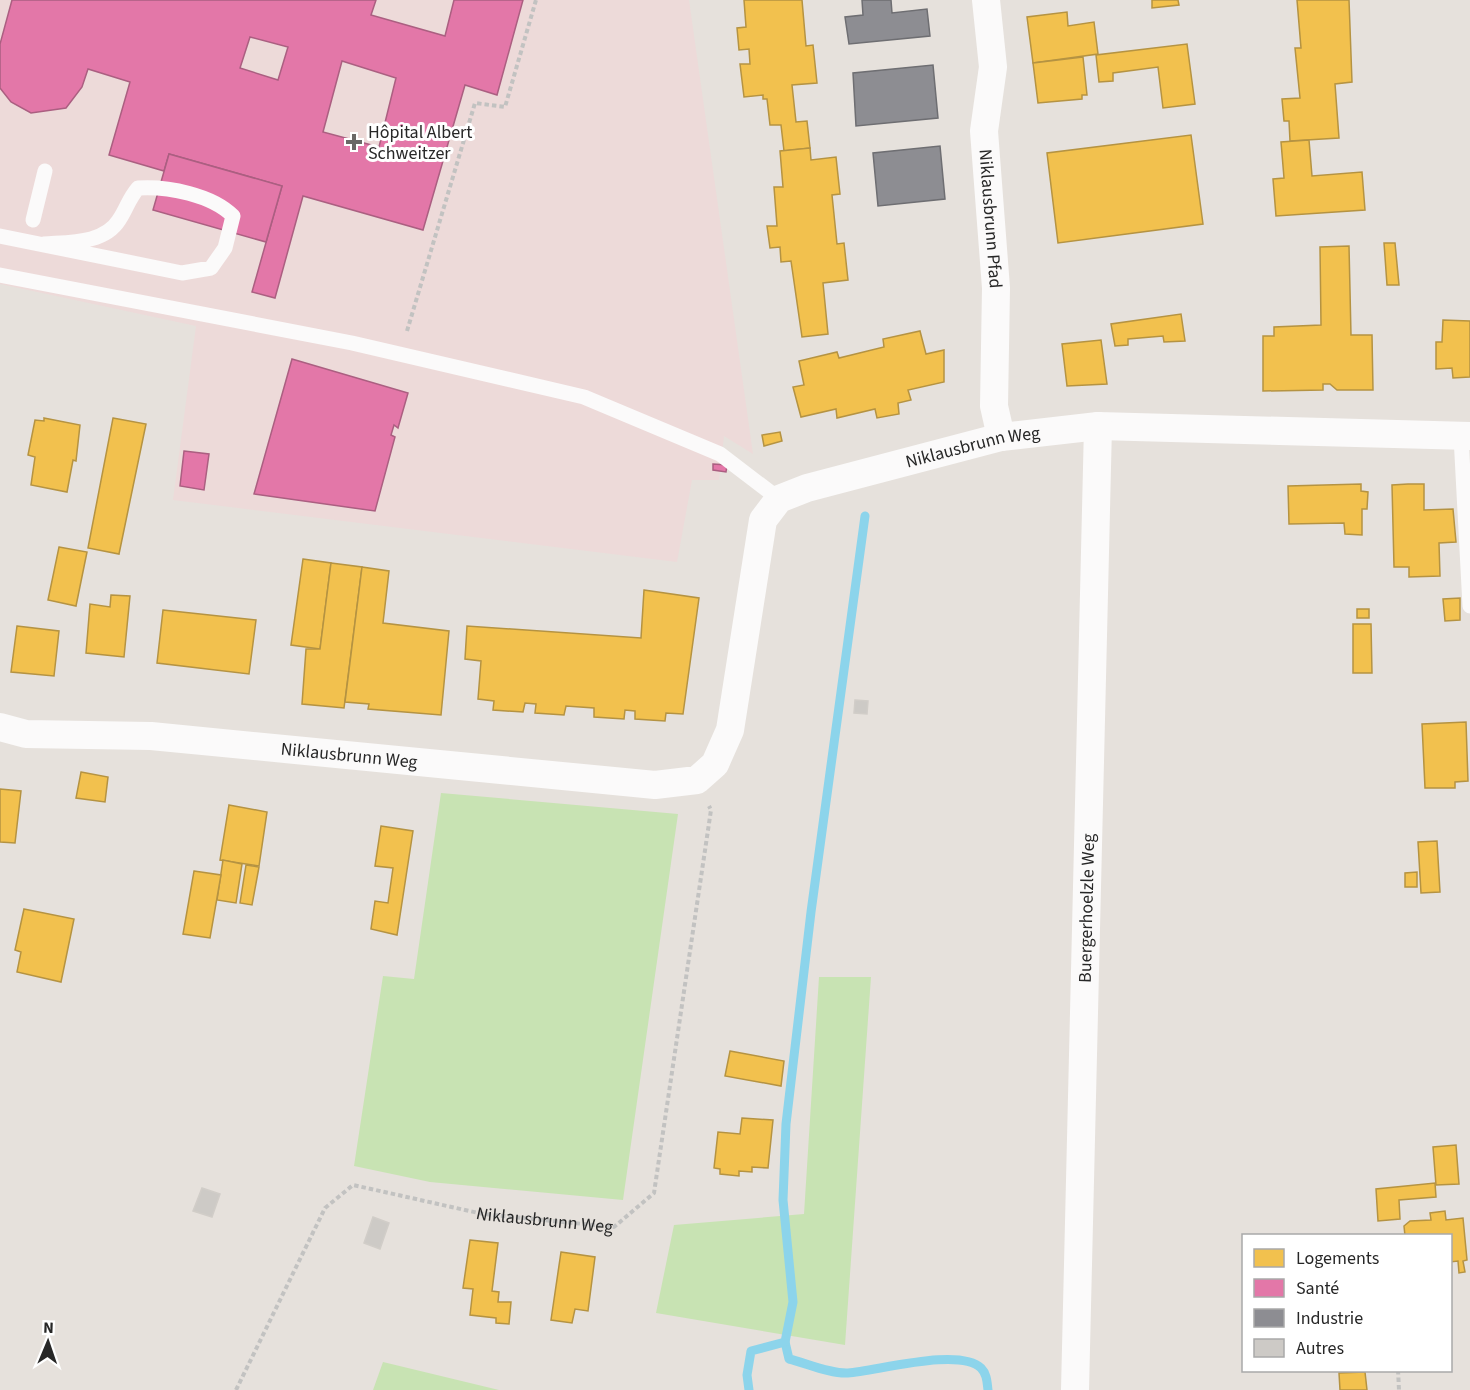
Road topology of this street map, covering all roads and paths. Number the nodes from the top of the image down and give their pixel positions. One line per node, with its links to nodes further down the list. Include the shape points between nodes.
1 (536, 0): 8 (path, via 505,107 475,103)
2 (986, 0): 11 (street, Niklausbrunn Pfad, via 993,67 984,131 996,288 994,406)
3 (45, 171): 4 (lane)
4 (33, 220)
5 (0, 236): 6 (lane)
6 (44, 244): 6 (lane, via 182,273 211,268 225,249 232,216 221,205 157,187 138,188 118,222 96,239)
7 (0, 275): 8 (lane, via 19,272)
8 (400, 354): 12 (lane, via 584,397 720,454)
9 (1098, 426): 10 (street, Niklausbrunn Weg); 11 (street, Niklausbrunn Weg); 18 (street, Buergerhoelzle Weg)
10 (1465, 436): 13 (lane)
11 (1001, 437): 12 (street, Niklausbrunn Weg)
12 (779, 498): 15 (street, via 763,519 730,730 714,764)
13 (1470, 606)
14 (0, 727): 15 (street, Niklausbrunn Weg, via 26,734 151,736 655,785)
15 (697, 780): 17 (path, Niklausbrunn Weg, via 711,810 654,1193 614,1227 483,1214 353,1185 325,1208)
16 (1398, 1372): 19 (path)
17 (236, 1390)
18 (1075, 1390)
19 (1399, 1390)

